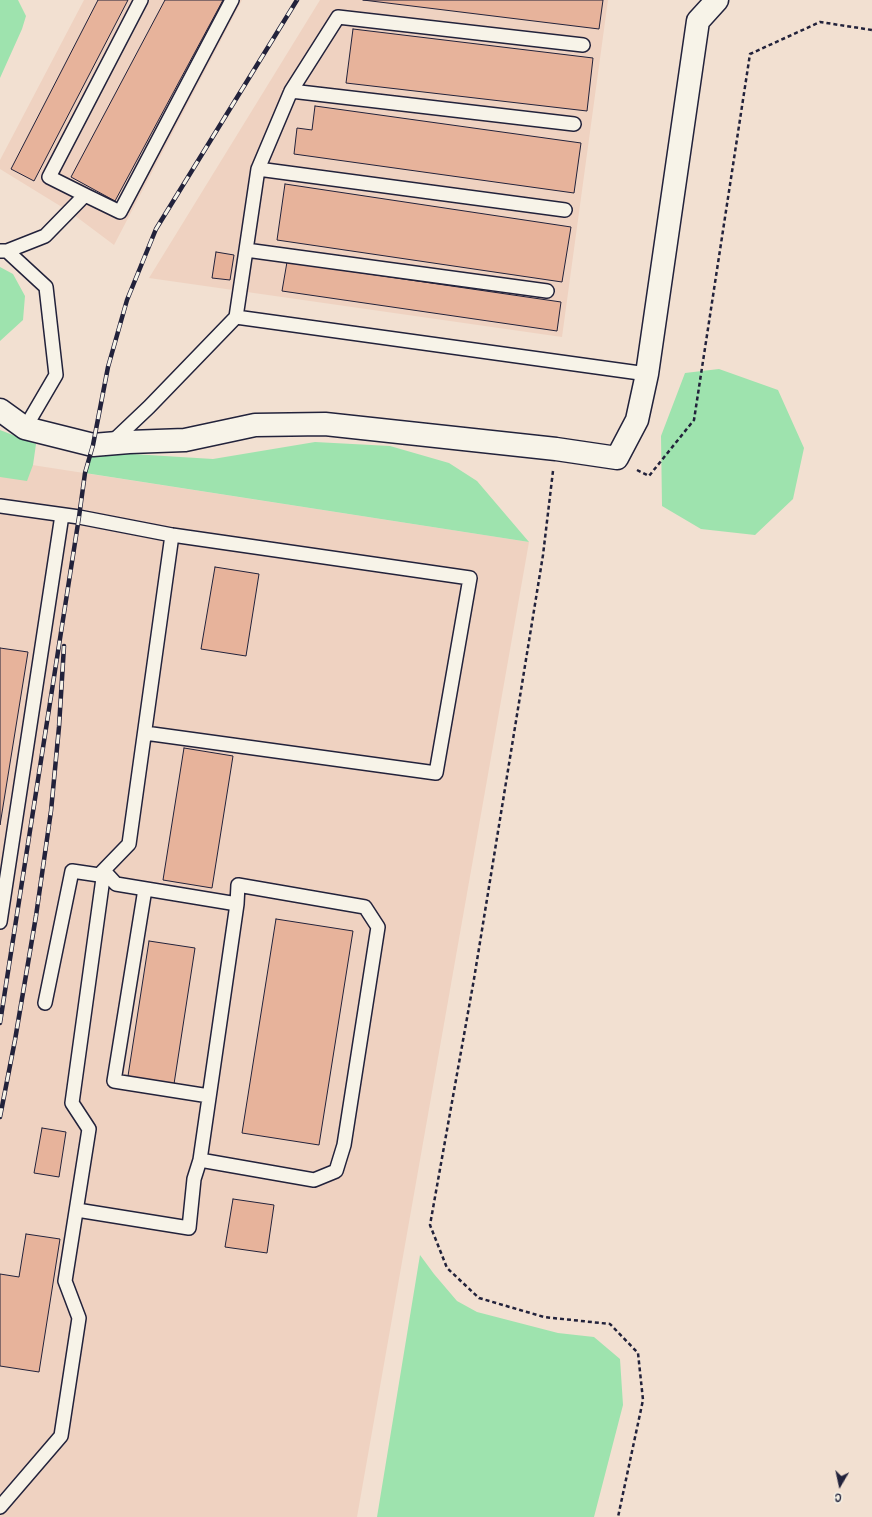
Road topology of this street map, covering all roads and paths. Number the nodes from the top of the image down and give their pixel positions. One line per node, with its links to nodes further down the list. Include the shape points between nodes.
1 (142, 0): 9 (lane, via 49,177)
2 (232, 0): 9 (lane, via 120,212)
3 (717, 0): 15 (street, via 698,21)
4 (872, 30): 20 (path, via 820,22 750,54 694,420 648,476)
5 (583, 45): 6 (lane, via 338,17)
6 (291, 91): 7 (lane); 8 (lane)
7 (574, 124)
8 (258, 169): 10 (lane); 11 (lane)
9 (85, 195): 12 (lane, via 45,236)
10 (565, 210)
11 (246, 250): 13 (lane); 14 (lane)
12 (4, 251): 17 (lane, via 46,287 56,375)
13 (548, 291)
14 (236, 317): 15 (lane); 18 (lane)
15 (647, 374): 20 (street, via 637,420)
16 (0, 410): 17 (street)
17 (25, 428): 18 (street, via 93,445)
18 (110, 444): 19 (street, via 185,440 254,425 325,424)
19 (556, 450): 20 (street); 34 (path, via 543,555 474,979 430,1225 447,1268 479,1298 544,1317 610,1324 638,1353 643,1400)
20 (617, 458)
21 (0, 506): 22 (lane)
22 (62, 515): 23 (lane); 28 (lane)
23 (172, 535): 24 (lane); 24 (lane, via 470,578 436,773)
24 (145, 733): 25 (lane, via 129,844)
25 (104, 871): 26 (lane, via 116,884); 29 (lane, via 99,875 72,871); 32 (lane, via 72,1103 89,1129)
26 (145, 889): 27 (lane); 30 (lane, via 114,1081)
27 (237, 904): 30 (lane); 31 (lane, via 238,885 365,907 378,927 344,1145 336,1171 314,1180)
28 (0, 922)
29 (45, 1003)
30 (209, 1096): 31 (lane)
31 (200, 1160): 32 (lane, via 194,1179 189,1228)
32 (77, 1210): 33 (lane, via 65,1281 79,1318 61,1436)
33 (0, 1507)
34 (618, 1517)

